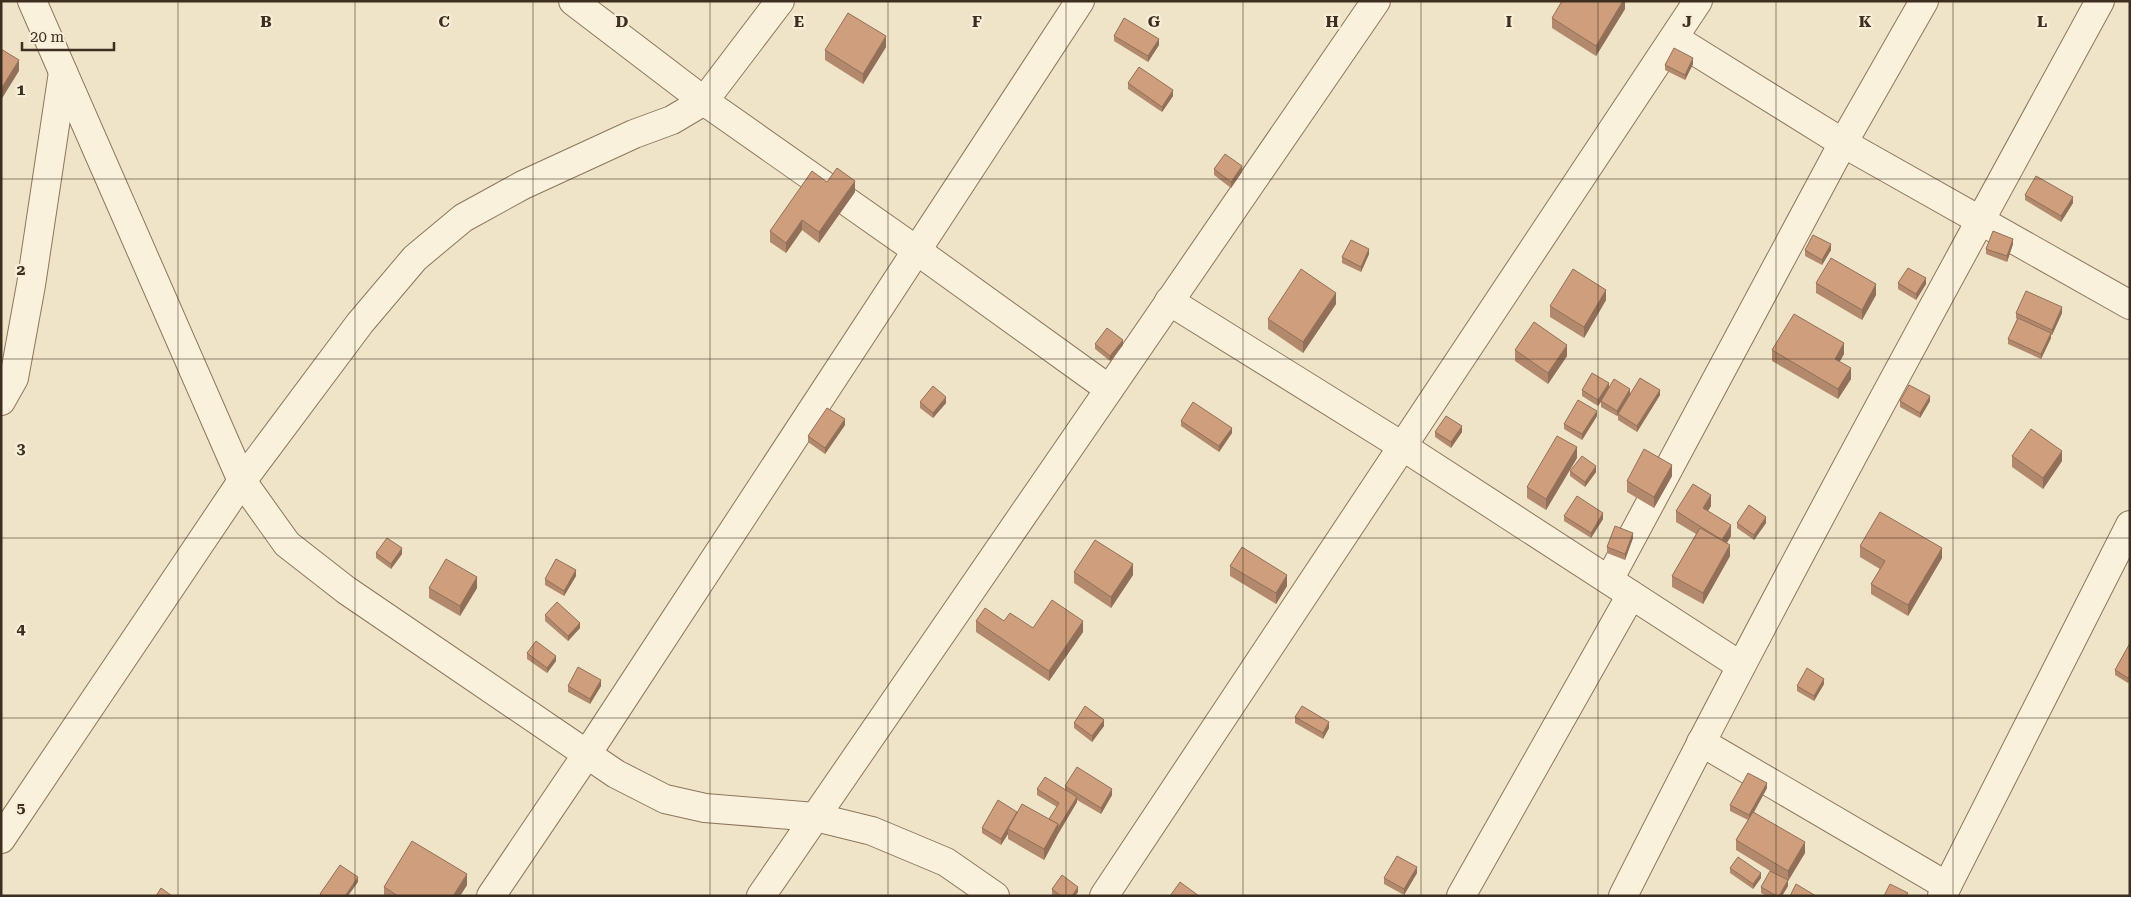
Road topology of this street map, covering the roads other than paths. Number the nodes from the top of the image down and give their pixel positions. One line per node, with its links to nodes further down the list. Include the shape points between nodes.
1 (32, 1): 10 (street)
2 (573, 1): 11 (street)
3 (780, 1): 11 (street)
4 (1080, 1): 14 (street)
5 (1376, 1): 15 (street)
6 (1698, 1): 9 (street)
7 (1924, 1): 12 (street)
8 (2100, 1): 13 (street)
9 (1674, 38): 12 (street); 19 (street)
10 (63, 72): 18 (street, via 14,378); 20 (street)
11 (704, 101): 14 (street); 20 (street, via 672,120 523,185 463,218 415,258 360,323)
12 (1843, 143): 13 (street); 22 (street)
13 (1980, 221): 16 (street); 24 (street)
14 (916, 250): 17 (street); 26 (street)
15 (1169, 302): 17 (street); 19 (street)
16 (2130, 305)
17 (1109, 389): 27 (street)
18 (1, 401)
19 (1402, 446): 22 (street); 33 (street)
20 (242, 481): 26 (street, via 287,544 346,590); 28 (street)
21 (2130, 525): 29 (street)
22 (1609, 580): 23 (street)
23 (1631, 595): 24 (street); 34 (street)
24 (1741, 666): 25 (street)
25 (1701, 742): 29 (street); 35 (street)
26 (587, 754): 27 (street, via 616,774 665,799 705,808); 30 (street)
27 (815, 817): 31 (street); 32 (street, via 872,831 946,862)
28 (1, 839)
29 (1944, 891)
30 (491, 896)
31 (761, 896)
32 (995, 896)
33 (1104, 896)
34 (1461, 896)
35 (1623, 896)

